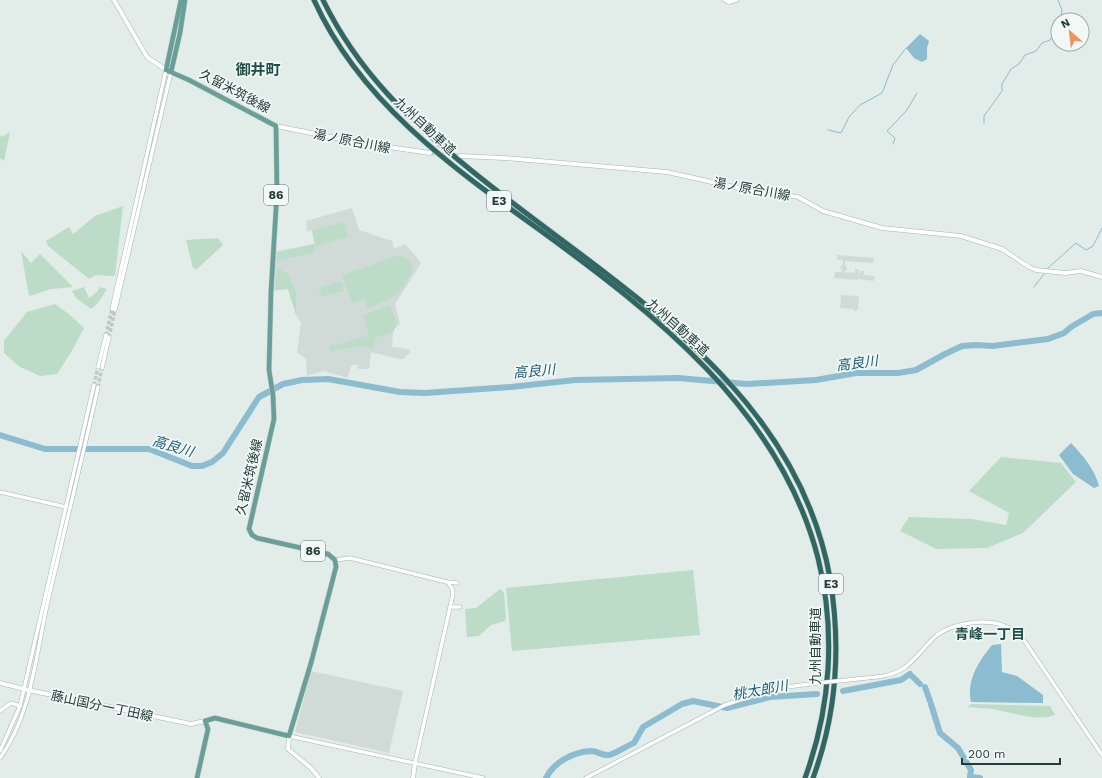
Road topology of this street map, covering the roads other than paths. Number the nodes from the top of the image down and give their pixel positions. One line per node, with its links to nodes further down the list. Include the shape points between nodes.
1 (114, 0): 8 (main road, via 147,57)
2 (181, 0): 8 (main road)
3 (185, 0): 8 (main road, via 180,33)
4 (314, 0): 39 (highway, 九州自動車道 / E3, via 350,64 388,107 453,166 634,302 676,338 744,410 775,456 799,502 813,541 826,597 829,649 826,699)
5 (323, 0): 40 (highway, 九州自動車道 / E3, via 357,59 394,102 427,134 505,198 638,298 681,334 721,373 749,406 781,452 805,499 820,538 836,620 836,676 825,740)
6 (725, 0): 7 (main road)
7 (736, 0)
8 (168, 71): 9 (main road, 久留米筑後線); 13 (street)
9 (276, 126): 10 (main road, 湯ノ原合川線, via 361,143); 18 (main road, 久留米筑後線 / 86, via 277,193 269,370 274,419 249,529 257,538 328,554)
10 (430, 153)
11 (460, 156): 12 (main road, 湯ノ原合川線, via 666,172 757,192 798,197 822,211 882,228 966,238 1002,250 1036,270 1065,273 1081,271)
12 (1102, 277)
13 (113, 310)
14 (107, 336): 15 (street)
15 (100, 367)
16 (0, 492): 17 (street)
17 (66, 507): 24 (street); 25 (street, via 96,386 86,443)
18 (335, 560): 19 (street, via 350,558); 29 (main road, 86, via 336,567 311,663)
19 (447, 582): 20 (street); 21 (street, via 453,594)
20 (457, 583)
21 (450, 607): 22 (street); 33 (street)
22 (460, 607)
23 (0, 683): 24 (main road, 藤山国分一丁田線)
24 (23, 688): 25 (main road, 藤山国分一丁田線); 26 (street)
25 (28, 690): 28 (main road, 藤山国分一丁田線, via 191,724); 32 (street, via 24,712)
26 (20, 706): 27 (street, via 11,703); 30 (street)
27 (0, 710)
28 (205, 721): 29 (main road, via 215,718); 34 (main road, via 208,729)
29 (289, 736): 33 (street); 35 (main road, via 288,749)
30 (0, 751)
31 (1102, 755): 38 (street, bridge, via 1026,643 1015,631 1000,624 981,623 953,627 936,635 912,661 894,673 772,689 725,705)
32 (0, 758)
33 (415, 763): 36 (main road); 37 (street)
34 (197, 778)
35 (319, 778)
36 (412, 778)
37 (483, 778)
38 (586, 778)
39 (805, 778)
40 (813, 778)

